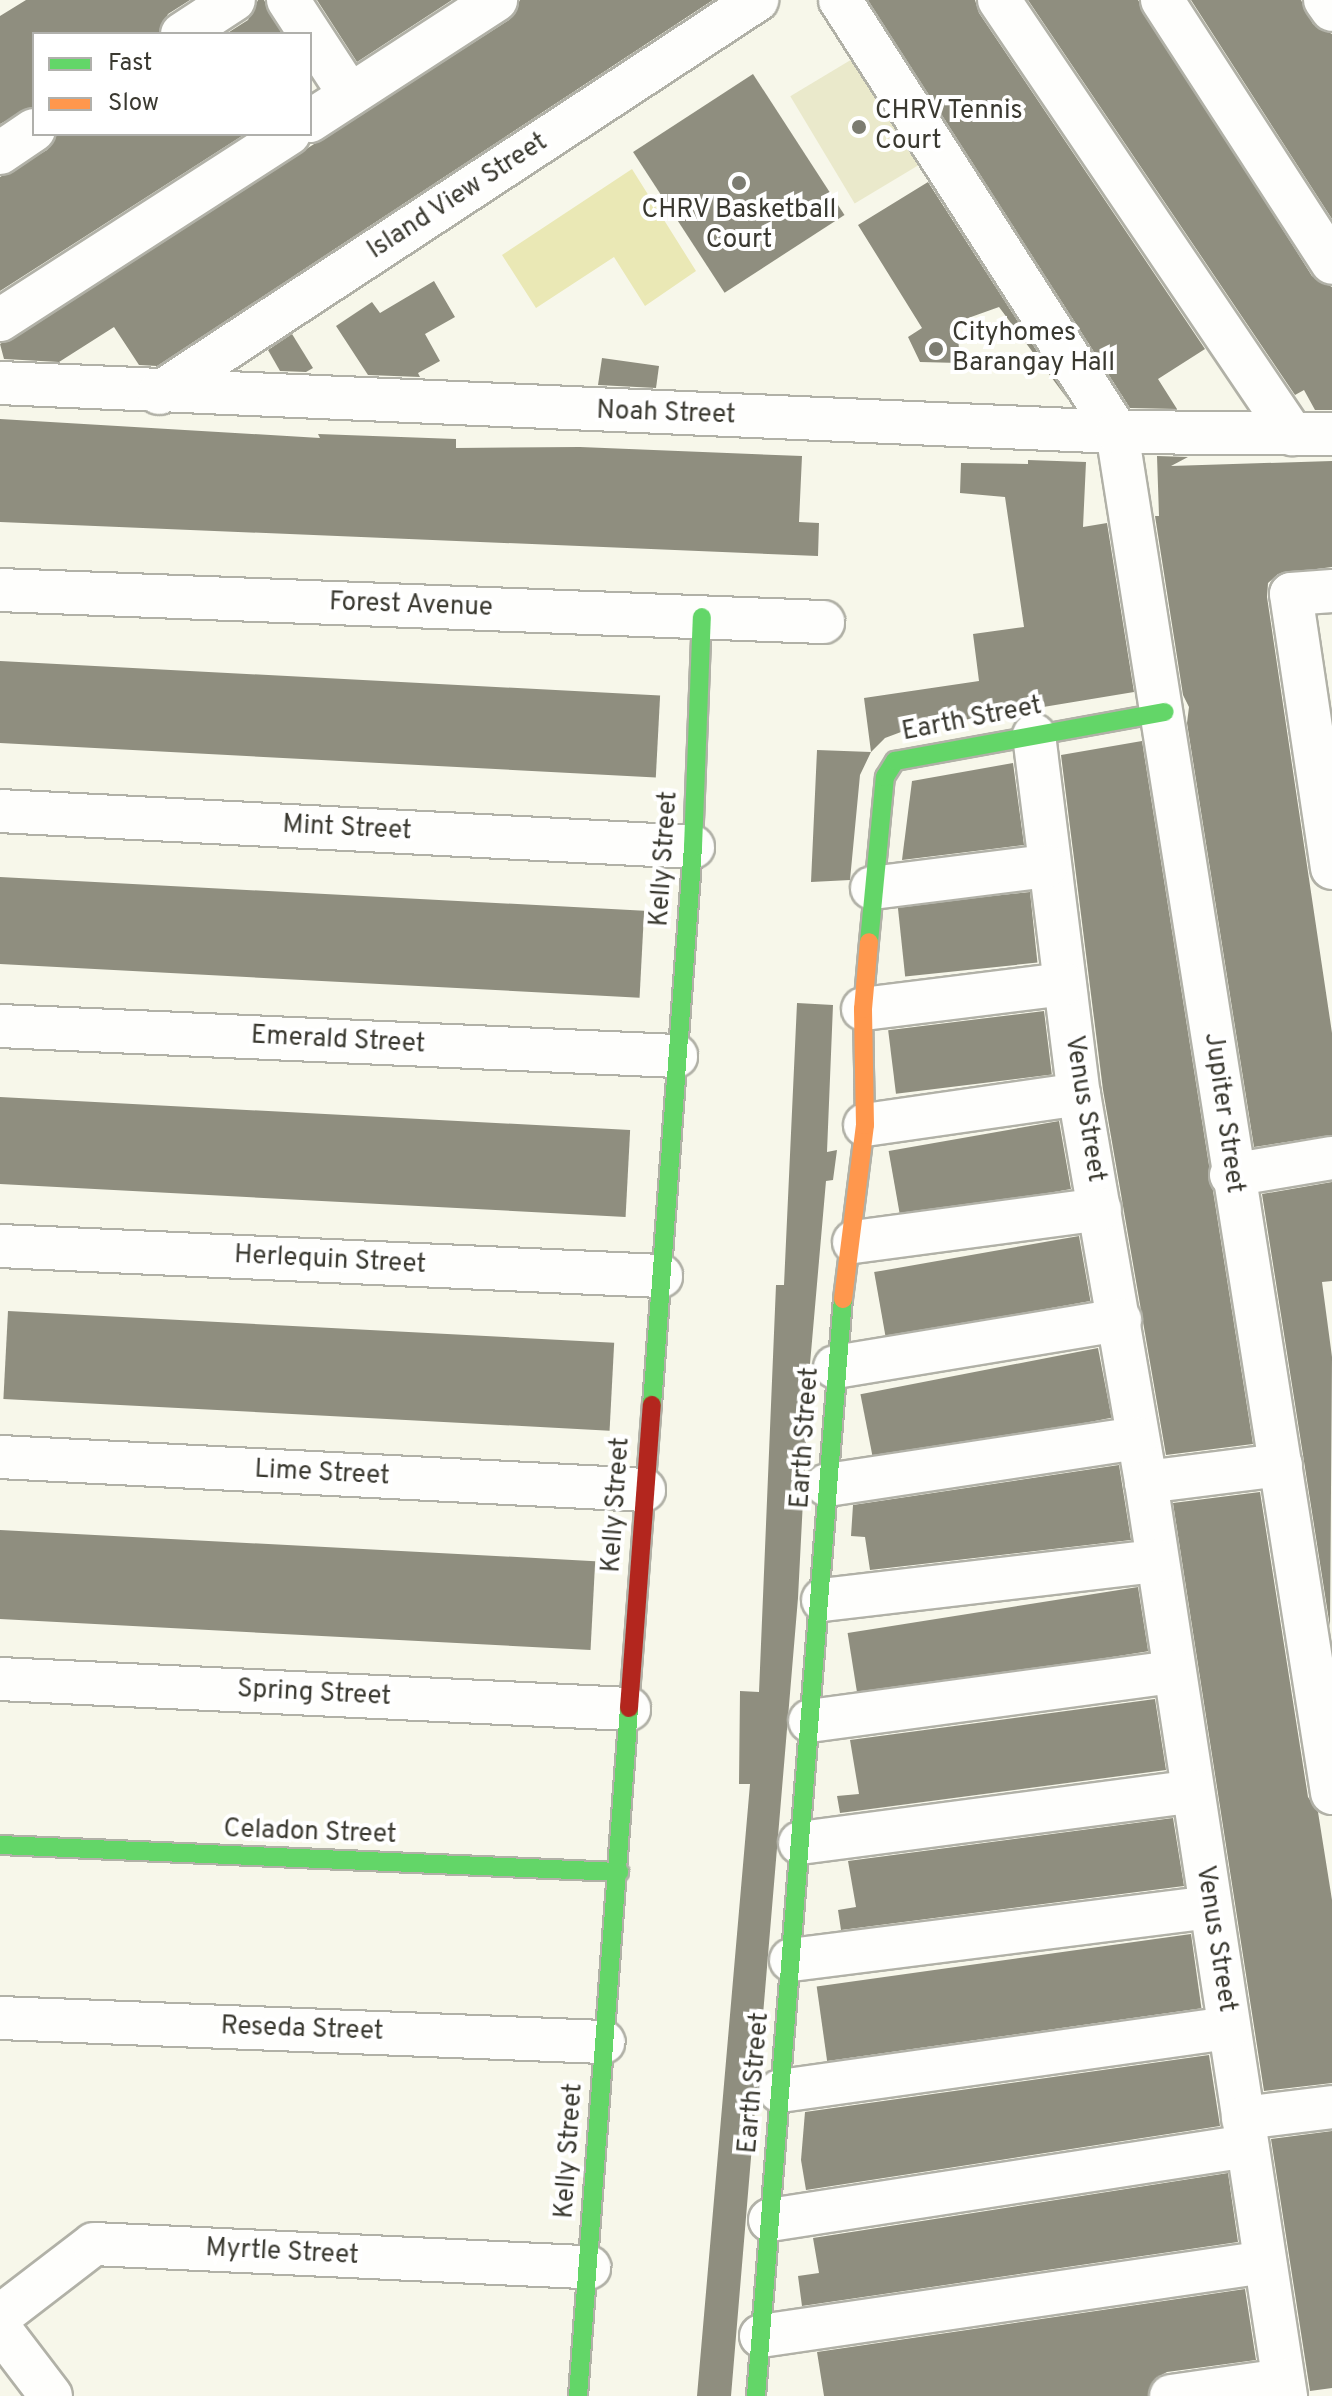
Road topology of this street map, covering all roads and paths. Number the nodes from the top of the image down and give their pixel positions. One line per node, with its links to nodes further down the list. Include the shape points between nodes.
1 (234, 0): 10 (street)
2 (288, 0): 11 (street)
3 (496, 0): 13 (street)
4 (757, 0): 21 (street, Island View Street)
5 (840, 0): 22 (street)
6 (999, 0): 23 (street)
7 (1162, 0): 18 (street)
8 (1325, 0): 9 (street)
9 (1332, 10)
10 (185, 32)
11 (309, 32)
12 (312, 37): 13 (street)
13 (350, 95): 14 (street)
14 (312, 120)
15 (32, 131): 17 (street)
16 (286, 136): 19 (street)
17 (0, 153)
18 (1332, 263)
19 (0, 320)
20 (0, 383): 21 (street, Noah Street)
21 (159, 393): 22 (street, Noah Street)
22 (1117, 432): 23 (street, Noah Street); 28 (street, Jupiter Street)
23 (1312, 434)
24 (0, 590): 26 (street, Forest Avenue)
25 (1312, 593): 29 (street)
26 (702, 617): 27 (street, Forest Avenue); 32 (street, Kelly Street)
27 (823, 622)
28 (1165, 712): 30 (street, Earth Street); 43 (street, Jupiter Street)
29 (1320, 730): 33 (street)
30 (1034, 735): 34 (street, Venus Street); 35 (street, Earth Street, via 895,761 885,777)
31 (0, 811): 32 (street, Mint Street)
32 (693, 847): 39 (street, Kelly Street)
33 (1331, 851)
34 (1047, 866): 35 (street); 36 (street, Venus Street)
35 (872, 888): 37 (street, Earth Street)
36 (1064, 984): 37 (street); 40 (street, Venus Street)
37 (863, 1009): 41 (street, Earth Street)
38 (0, 1026): 39 (street, Emerald Street)
39 (676, 1056): 47 (street, Kelly Street)
40 (1079, 1094): 41 (street); 44 (street, Venus Street)
41 (865, 1125): 45 (street, Earth Street)
42 (1332, 1158): 43 (street)
43 (1231, 1175): 52 (street, Jupiter Street)
44 (1100, 1209): 45 (street); 48 (street, Venus Street)
45 (854, 1242): 49 (street, Earth Street)
46 (0, 1246): 47 (street, Herlequin Street)
47 (661, 1276): 55 (street, Kelly Street)
48 (1120, 1320): 49 (street); 50 (street, Venus Street)
49 (835, 1367): 54 (street, Earth Street)
50 (1136, 1438): 53 (street, Venus Street); 54 (street)
51 (0, 1457): 55 (street, Lime Street)
52 (1281, 1465): 53 (street); 63 (street, Jupiter Street)
53 (1146, 1482): 56 (street, Venus Street)
54 (827, 1485): 57 (street, Earth Street)
55 (644, 1490): 60 (street, Kelly Street)
56 (1157, 1561): 57 (street); 58 (street, Venus Street)
57 (823, 1600): 61 (street, Earth Street)
58 (1174, 1672): 61 (street); 62 (street, Venus Street)
59 (0, 1679): 60 (street, Spring Street)
60 (629, 1709): 66 (street, Kelly Street)
61 (810, 1721): 64 (street, Earth Street)
62 (1193, 1791): 64 (street); 67 (street, Venus Street)
63 (1332, 1793)
64 (800, 1843): 68 (street, Earth Street)
65 (0, 1845): 66 (street, Celadon Street)
66 (619, 1872): 71 (street, Kelly Street)
67 (1210, 1907): 68 (street); 70 (street, Venus Street)
68 (791, 1960): 72 (street, Earth Street)
69 (0, 2018): 71 (street, Reseda Street)
70 (1229, 2028): 72 (street); 74 (street, Venus Street)
71 (604, 2042): 77 (street, Kelly Street)
72 (780, 2091): 75 (street, Earth Street)
73 (1332, 2107): 74 (street)
74 (1245, 2132): 75 (street); 76 (street, Venus Street)
75 (770, 2220): 80 (street, Earth Street)
76 (1265, 2262): 80 (street); 81 (street, Venus Street)
77 (589, 2267): 78 (street, Myrtle Street, via 94,2244); 83 (street, Kelly Street)
78 (0, 2316)
79 (0, 2329): 82 (street)
80 (761, 2336): 84 (street, Earth Street)
81 (1285, 2388): 85 (street)
82 (51, 2396)
83 (578, 2396)
84 (756, 2396)
85 (1171, 2396)

